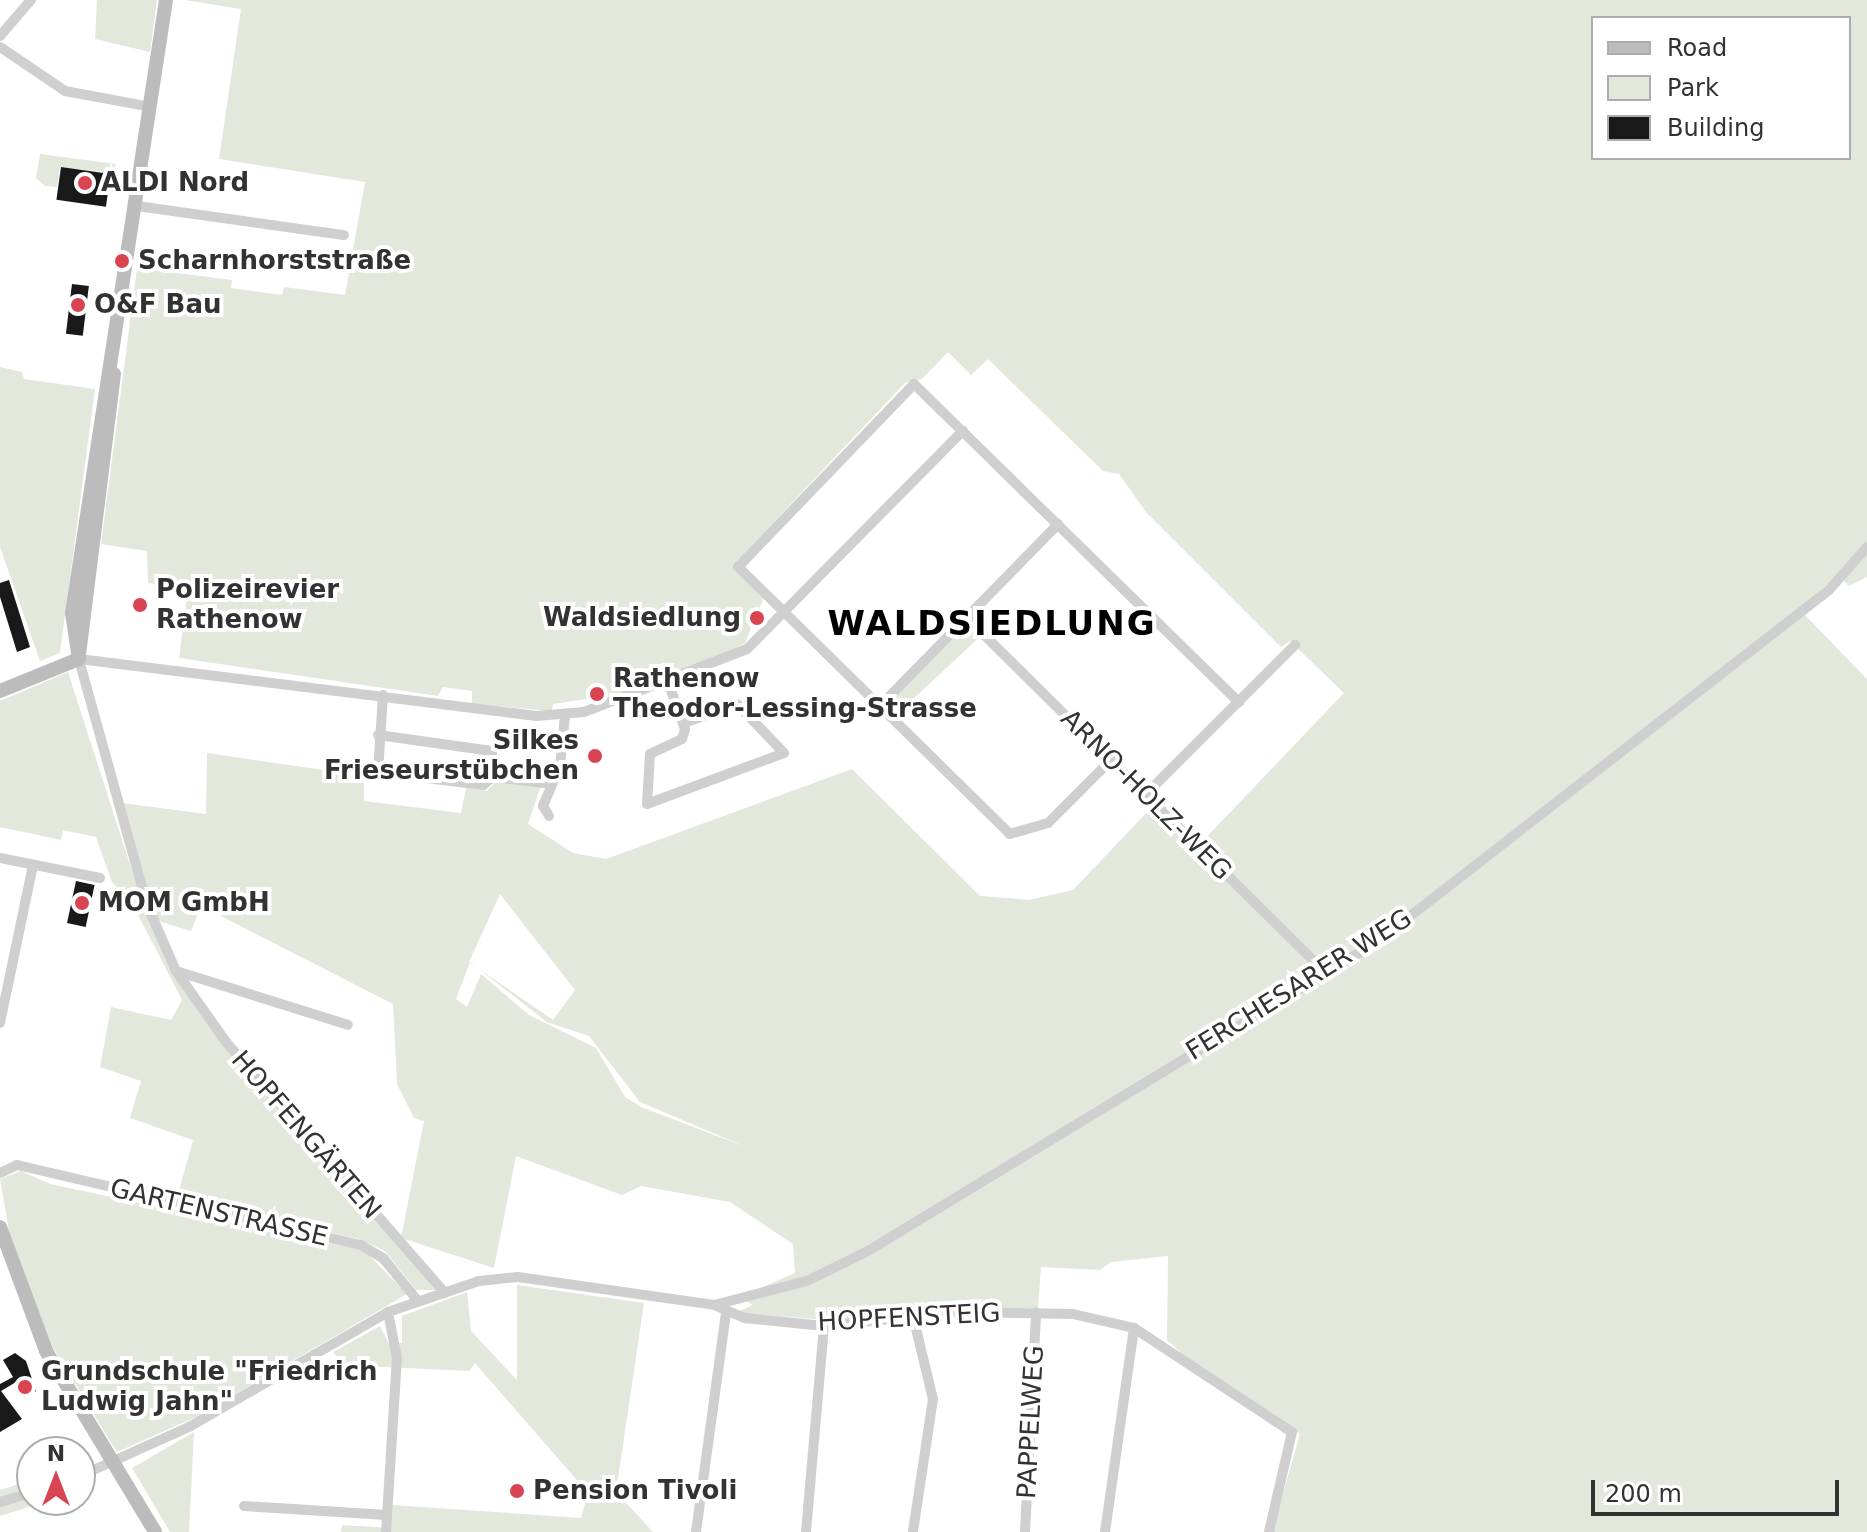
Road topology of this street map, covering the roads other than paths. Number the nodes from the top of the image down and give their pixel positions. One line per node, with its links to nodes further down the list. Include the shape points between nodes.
1 (31, 0): 3 (street)
2 (166, 0): 5 (street)
3 (0, 36)
4 (0, 47): 5 (street, via 65,91)
5 (151, 107): 6 (street)
6 (137, 206): 7 (street); 14 (street, via 71,623)
7 (344, 235)
8 (963, 431): 9 (street); 11 (street); 11 (street, via 920,384 907,388 738,567)
9 (1058, 524): 12 (street); 18 (street)
10 (1867, 547): 32 (street, FERCHESARER WEG, via 1805,609 1402,923)
11 (785, 614): 15 (street, via 747,649); 19 (street)
12 (967, 618): 19 (street); 23 (street, ARNO-HOLZ-WEG)
13 (1295, 645): 18 (street)
14 (79, 659): 16 (street); 17 (street); 31 (street, HOPFENGÄRTEN, via 147,905)
15 (668, 682): 20 (street); 21 (street)
16 (0, 691)
17 (383, 695): 20 (street); 22 (street)
18 (1239, 702): 26 (street)
19 (879, 707): 23 (street, via 1010,834 1048,823)
20 (565, 716): 25 (street)
21 (684, 723): 21 (street, via 737,704 784,753 647,804 650,754 682,739)
22 (378, 735): 24 (street, via 492,751); 24 (street, via 378,772 483,785)
23 (1111, 760): 26 (street, ARNO-HOLZ-WEG)
24 (493, 777): 25 (street)
25 (552, 784): 27 (street, via 543,806)
26 (1146, 794): 32 (street, ARNO-HOLZ-WEG)
27 (549, 816)
28 (0, 858): 29 (street)
29 (33, 865): 30 (street); 33 (street)
30 (100, 878)
31 (176, 971): 35 (street, via 300,1003); 38 (street, HOPFENGÄRTEN, via 226,1042)
32 (1325, 972): 40 (street, FERCHESARER WEG, via 868,1251 807,1281)
33 (6, 988): 34 (street)
34 (0, 1023)
35 (348, 1025)
36 (0, 1173): 39 (street, GARTENSTRASSE, via 17,1165 361,1245 383,1258)
37 (0, 1227): 47 (street, via 33,1324)
38 (440, 1295): 39 (street, FERCHESARER WEG); 40 (street, FERCHESARER WEG, via 506,1276)
39 (417, 1300): 41 (street, FERCHESARER WEG)
40 (714, 1305): 43 (street, FERCHESARER WEG)
41 (388, 1312): 47 (street, FERCHESARER WEG); 50 (street, via 397,1358)
42 (1036, 1312): 44 (street, HOPFENSTEIG); 46 (street, HOPFENSTEIG); 56 (street, PAPPELWEG)
43 (726, 1313): 45 (street, HOPFENSTEIG); 53 (street)
44 (913, 1316): 45 (street, HOPFENSTEIG); 55 (street, via 933,1399)
45 (824, 1326): 54 (street)
46 (1134, 1328): 57 (street); 58 (street, HOPFENSTEIG, via 1295,1437)
47 (113, 1463): 48 (street, FERCHESARER WEG); 51 (street)
48 (96, 1470)
49 (244, 1506): 50 (street)
50 (387, 1515): 52 (street)
51 (155, 1532)
52 (386, 1532)
53 (696, 1532)
54 (806, 1532)
55 (913, 1532)
56 (1025, 1532)
57 (1105, 1532)
58 (1269, 1532)

